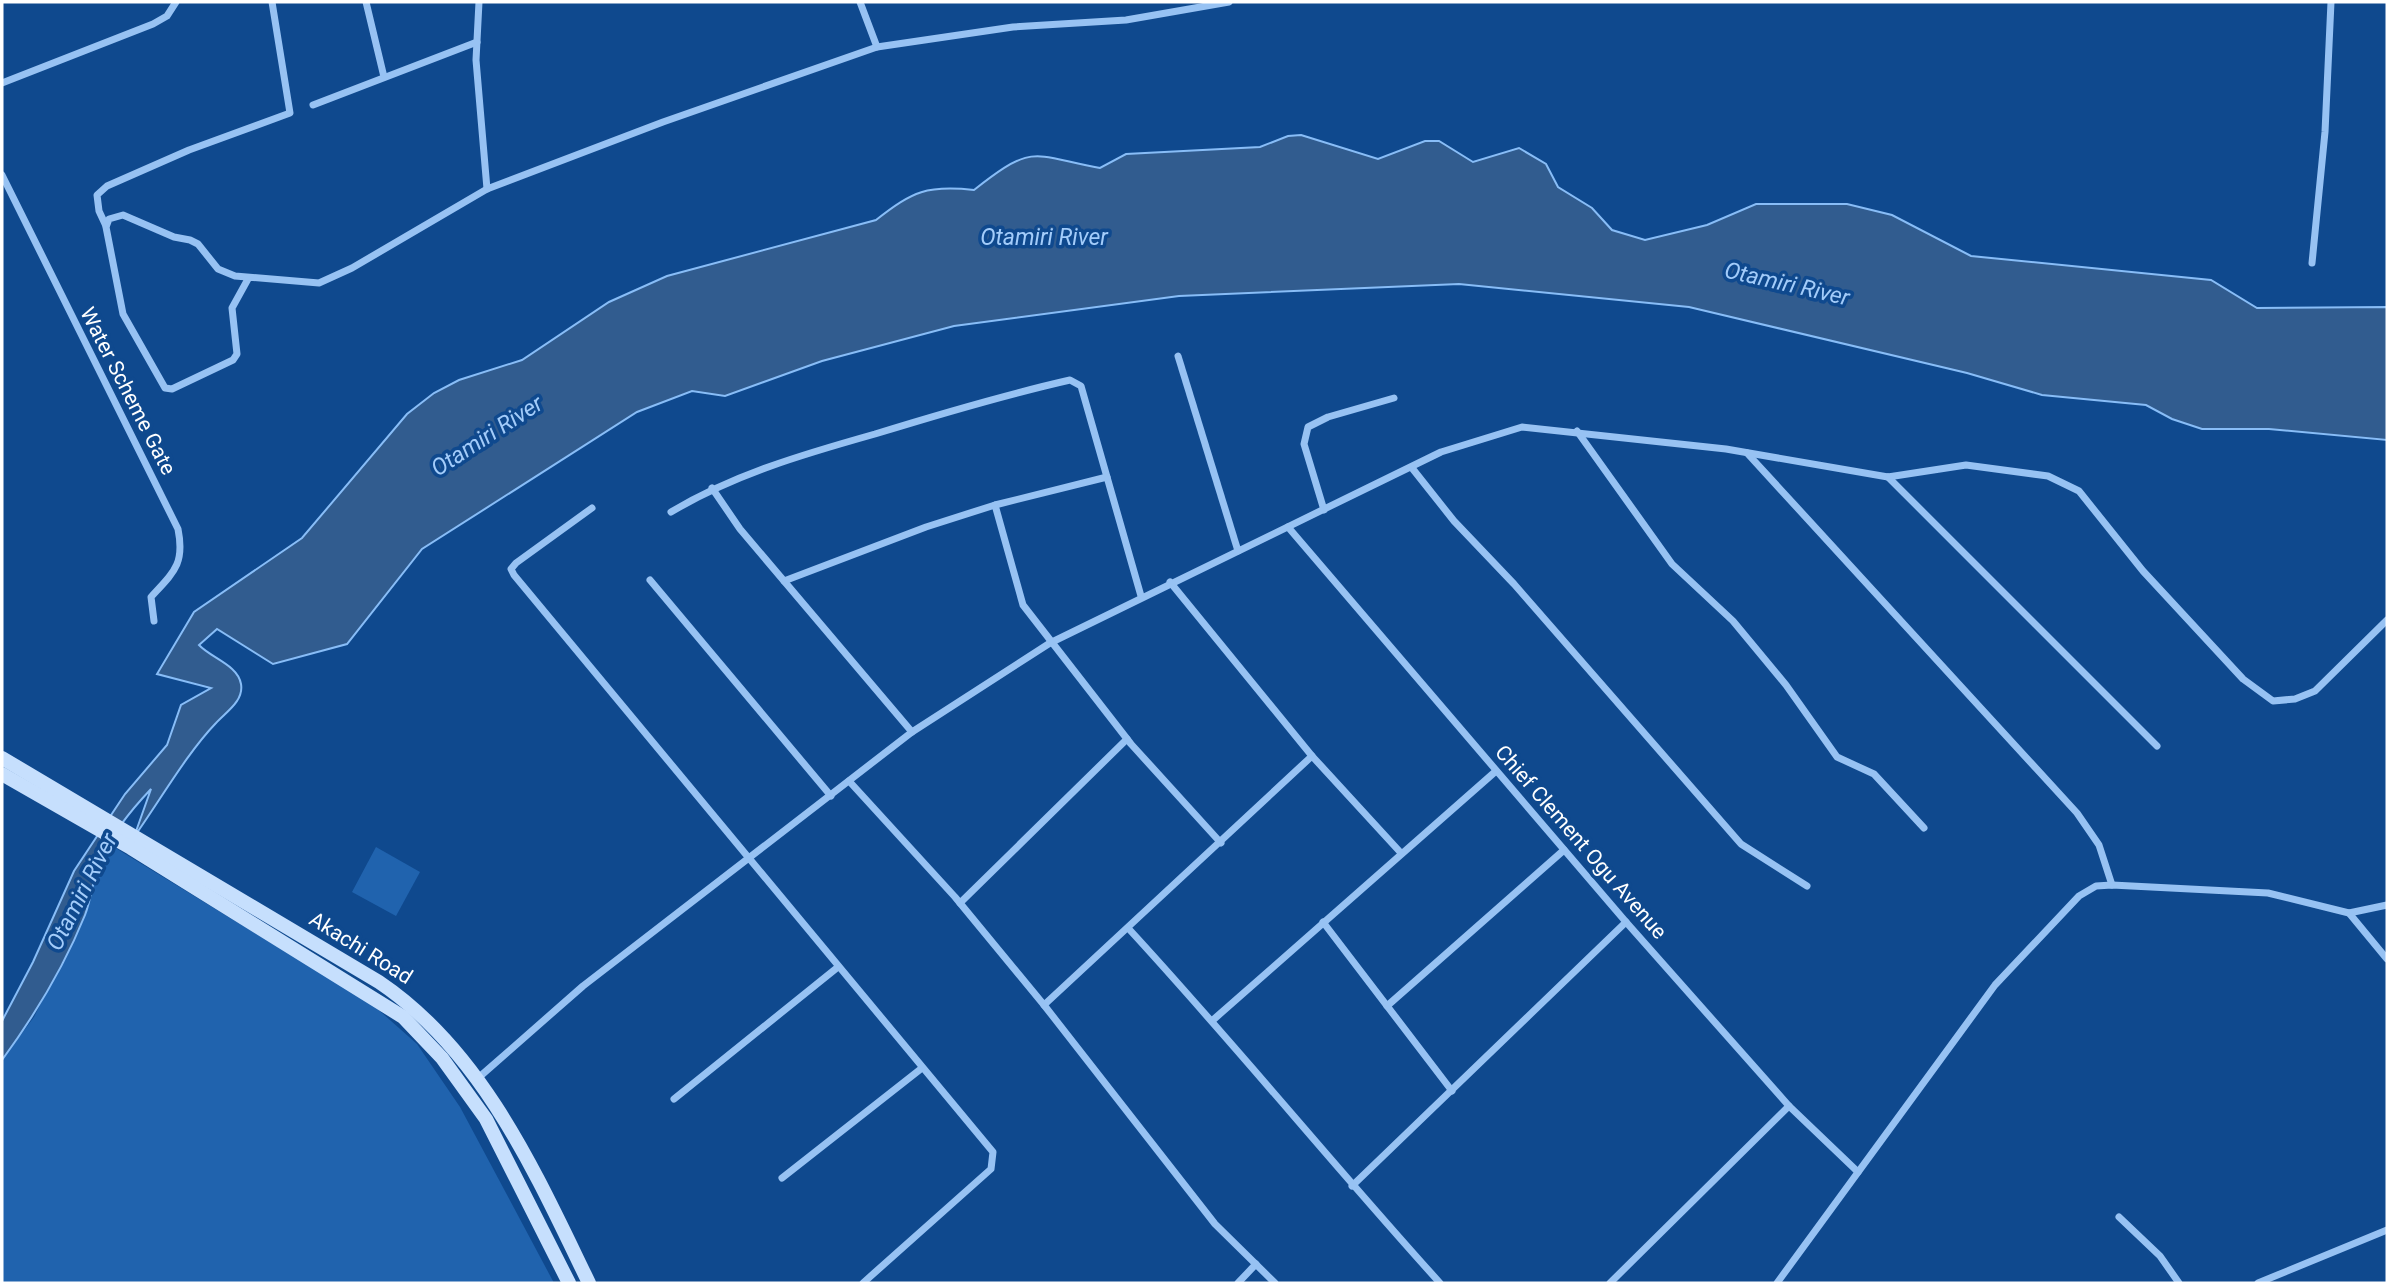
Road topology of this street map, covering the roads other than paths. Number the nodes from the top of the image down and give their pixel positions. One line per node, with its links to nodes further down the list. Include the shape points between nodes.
1 (176, 2): 11 (street, via 167,16 153,24)
2 (272, 2): 15 (street, via 290,113 107,186 97,195)
3 (366, 2): 10 (street)
4 (480, 2): 8 (street)
5 (860, 2): 9 (street)
6 (1229, 2): 9 (street, via 1126,20 967,32)
7 (2332, 2): 16 (street)
8 (477, 42): 10 (street); 14 (street)
9 (877, 47): 14 (street, via 663,121)
10 (384, 77): 12 (street)
11 (2, 83)
12 (313, 105)
13 (2, 175): 37 (street, Water Scheme Gate, via 178,529 182,550 176,570 151,597)
14 (487, 190): 17 (street, via 331,279 319,283)
15 (106, 227): 17 (street, via 108,219 123,215 198,244 218,269); 17 (street, via 123,314 165,388 172,389 237,354 232,308)
16 (2312, 263)
17 (248, 279)
18 (1178, 356): 31 (street)
19 (1394, 398): 28 (street, via 1308,427 1304,444)
20 (1577, 431): 21 (street); 22 (street, via 1522,427 1441,452); 49 (street, via 1672,564 1732,621 1786,685 1837,757 1874,774)
21 (1746, 452): 24 (street); 55 (street, via 2077,813 2099,845)
22 (1412, 468): 28 (street); 56 (street, via 1741,844)
23 (1107, 477): 25 (street, via 1081,386 1070,380 808,453); 26 (street); 35 (street)
24 (1888, 477): 36 (street, via 1966,465 2048,475 2079,491 2143,571 2244,679 2273,701 2315,691); 41 (street)
25 (712, 488): 29 (street); 33 (street)
26 (995, 505): 33 (street); 38 (street, via 1023,605)
27 (592, 508): 54 (street, via 512,569)
28 (1324, 510): 30 (street)
29 (671, 512)
30 (1287, 527): 31 (street); 44 (street, Chief Clement Ogu Avenue)
31 (1238, 551): 34 (street)
32 (650, 580): 47 (street)
33 (784, 581): 39 (street)
34 (1170, 582): 35 (street); 42 (street)
35 (1141, 596): 38 (street)
36 (2387, 620)
37 (154, 621)
38 (1049, 643): 39 (street); 40 (street)
39 (912, 732): 46 (street)
40 (1128, 740): 51 (street); 57 (street)
41 (2157, 746)
42 (1312, 756): 51 (street); 53 (street)
43 (2, 758): 48 (main road, Akachi Road)
44 (1496, 771): 52 (street, Chief Clement Ogu Avenue); 53 (street)
45 (2, 774): 48 (main road, Akachi Road)
46 (849, 781): 47 (street); 57 (street)
47 (831, 796): 54 (street)
48 (84, 813): 50 (main road, Akachi Road)
49 (1924, 828)
50 (133, 843): 69 (main road, Akachi Road, via 402,998 440,1032); 79 (main road, Akachi Road, via 383,1002 423,1035 486,1119)
51 (1221, 843): 62 (street)
52 (1564, 849): 61 (street, Chief Clement Ogu Avenue); 66 (street)
53 (1401, 853): 60 (street)
54 (749, 859): 64 (street); 69 (street, via 583,986)
55 (2112, 885): 59 (street, via 2268,893); 73 (street, via 2096,886 2079,896 1995,985)
56 (1807, 886)
57 (960, 903): 65 (street)
58 (2387, 905): 59 (street)
59 (2349, 913): 63 (street)
60 (1323, 922): 66 (street); 67 (street)
61 (1626, 922): 70 (street); 72 (street, Chief Clement Ogu Avenue)
62 (1128, 928): 65 (street); 67 (street)
63 (2387, 959)
64 (838, 967): 68 (street); 71 (street)
65 (1044, 1005): 78 (street, via 1161,1159 1215,1224)
66 (1387, 1006): 70 (street)
67 (1213, 1020): 75 (street)
68 (922, 1068): 74 (street); 81 (street, via 995,1160 991,1170)
69 (477, 1079): 80 (main road, Akachi Road, via 522,1153)
70 (1452, 1091): 75 (street)
71 (674, 1099)
72 (1789, 1106): 73 (street, Chief Clement Ogu Avenue); 85 (street)
73 (1858, 1172): 86 (street)
74 (782, 1178)
75 (1352, 1186): 84 (street)
76 (2119, 1217): 87 (street, via 2160,1256)
77 (2387, 1230): 88 (street)
78 (1256, 1264): 82 (street); 83 (street)
79 (569, 1283)
80 (589, 1283)
81 (863, 1283)
82 (1238, 1283)
83 (1275, 1283)
84 (1440, 1283)
85 (1611, 1283)
86 (1777, 1283)
87 (2179, 1283)
88 (2258, 1283)

